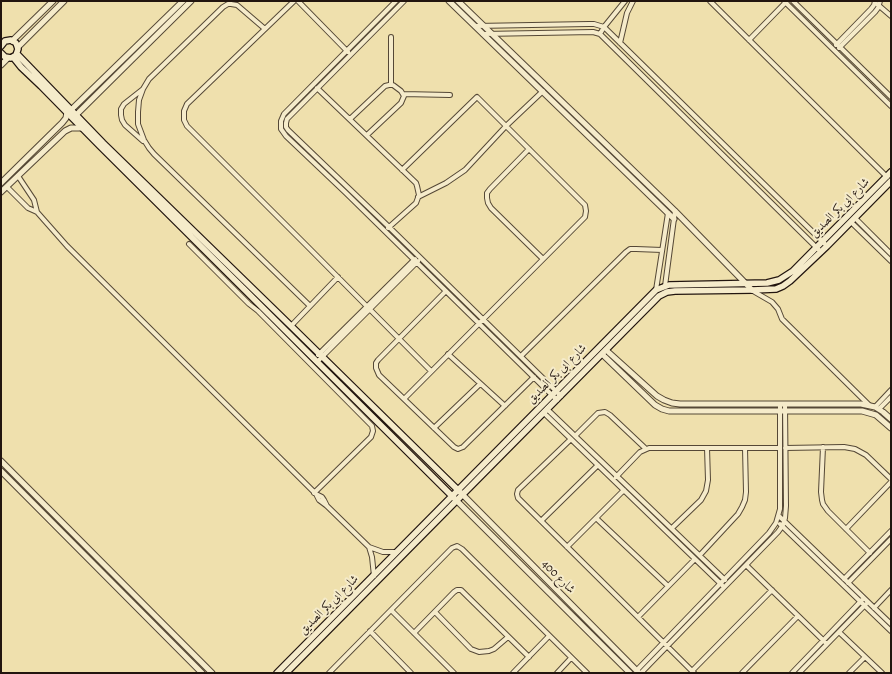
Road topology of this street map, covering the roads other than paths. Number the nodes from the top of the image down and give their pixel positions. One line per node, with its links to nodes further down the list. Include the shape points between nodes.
1 (53, 1): 20 (street)
2 (64, 1): 21 (street)
3 (183, 1): 50 (street)
4 (191, 1): 51 (street)
5 (294, 1): 25 (street)
6 (298, 1): 37 (street)
7 (396, 1): 17 (street)
8 (404, 1): 18 (street)
9 (449, 1): 22 (street)
10 (458, 1): 23 (street)
11 (625, 1): 24 (street)
12 (633, 1): 33 (street, via 627,13)
13 (710, 1): 30 (street)
14 (793, 1): 34 (street)
15 (786, 2): 30 (street); 36 (street)
16 (877, 2): 19 (street); 34 (street, via 875,12)
17 (389, 9): 18 (street); 37 (street)
18 (392, 12): 39 (street)
19 (891, 16)
20 (36, 18): 21 (street); 31 (street)
21 (42, 23): 35 (street)
22 (475, 26): 23 (street); 26 (street)
23 (485, 27): 24 (street, via 594,24); 27 (street)
24 (604, 27): 28 (street); 33 (street)
25 (265, 29): 44 (street, via 237,5 225,5 149,79); 86 (street, via 187,104 184,120 232,172)
26 (483, 34): 27 (street); 45 (street)
27 (492, 34): 28 (street); 68 (street)
28 (600, 34): 80 (street)
29 (391, 37): 42 (street)
30 (749, 40): 63 (street)
31 (12, 41): 32 (main road); 35 (main road)
32 (2, 43)
33 (620, 43): 76 (street)
34 (838, 45): 36 (street); 48 (street)
35 (18, 47): 40 (main road)
36 (834, 50): 49 (street)
37 (347, 51): 39 (street); 75 (street, via 284,114 281,126 284,134)
38 (1, 53): 40 (main road, via 3,56)
39 (351, 54): 43 (street)
40 (12, 56): 41 (street); 50 (main road)
41 (1, 65)
42 (391, 85): 46 (street); 52 (street, via 383,88)
43 (317, 88): 52 (street); 74 (street, via 287,119 287,129)
44 (143, 89): 58 (street, via 139,100 138,118); 58 (street, via 126,101 121,109 121,115 125,125)
45 (542, 91): 54 (street); 71 (street)
46 (403, 94): 47 (street); 57 (street, via 401,103)
47 (450, 95)
48 (891, 97)
49 (891, 106)
50 (69, 111): 51 (main road); 53 (street); 55 (main road)
51 (76, 115): 59 (main road)
52 (350, 119): 57 (street)
53 (60, 126): 56 (street); 64 (street)
54 (506, 126): 60 (street); 61 (street, via 477,97); 67 (street, via 465,170)
55 (82, 128): 56 (street); 59 (main road)
56 (65, 131): 62 (street)
57 (367, 136): 61 (street)
58 (145, 143): 92 (street)
59 (102, 145): 96 (main road); 102 (main road)
60 (530, 149): 83 (street, via 586,208 585,217); 83 (street, via 490,189 487,198 491,208)
61 (402, 170): 67 (street, via 416,183)
62 (18, 176): 65 (street); 70 (street, via 34,200)
63 (890, 177): 73 (main road, شارع ابى بكر الصديق); 76 (main road, شارع ابى بكر الصديق)
64 (1, 183)
65 (7, 187): 66 (street); 70 (street, via 28,208)
66 (1, 192)
67 (418, 198): 74 (street, via 414,205)
68 (669, 205): 69 (street); 71 (street)
69 (676, 211): 72 (street); 87 (street)
70 (37, 212): 136 (street, via 77,256)
71 (668, 212): 72 (street); 79 (street)
72 (674, 219): 88 (street)
73 (853, 220): 78 (main road, شارع ابى بكر الصديق); 81 (street); 85 (street)
74 (389, 227): 75 (street); 82 (street)
75 (385, 231): 84 (street)
76 (822, 241): 78 (street); 80 (main road, شارع ابى بكر الصديق)
77 (189, 244): 136 (street, via 372,426 371,437)
78 (827, 246): 80 (main road, شارع ابى بكر الصديق)
79 (662, 250): 89 (street); 101 (street, via 636,248 624,253)
80 (818, 250): 87 (main road, شارع ابى بكر الصديق, via 779,280); 90 (main road, شارع ابى بكر الصديق, via 783,286 776,289)
81 (891, 254)
82 (419, 257): 84 (street); 94 (street)
83 (543, 259): 94 (street)
84 (416, 261): 91 (street); 93 (street)
85 (891, 261)
86 (338, 276): 92 (street); 93 (street)
87 (747, 283): 88 (main road, شارع ابى بكر الصديق); 90 (street)
88 (665, 286): 89 (main road, شارع ابى بكر الصديق)
89 (656, 290): 107 (main road, شارع ابى بكر الصديق)
90 (752, 290): 98 (main road, شارع ابى بكر الصديق, via 667,292 659,296); 112 (street, via 772,302 782,319)
91 (446, 291): 95 (street); 97 (street)
92 (310, 306): 96 (street)
93 (369, 308): 97 (street); 100 (street)
94 (483, 319): 95 (street); 101 (street)
95 (479, 323): 99 (street); 104 (street)
96 (291, 326): 100 (main road)
97 (399, 338): 103 (street); 110 (street, via 378,360 376,368 379,375)
98 (604, 352): 109 (main road, شارع ابى بكر الصديق); 111 (street, via 657,396 668,402); 116 (street, via 655,404 665,410)
99 (448, 354): 103 (street); 105 (street)
100 (321, 356): 102 (street); 134 (main road)
101 (521, 356): 107 (street)
102 (316, 361): 138 (main road)
103 (431, 371): 110 (street)
104 (534, 377): 107 (street); 113 (street)
105 (480, 384): 113 (street); 118 (street)
106 (891, 390): 114 (street)
107 (554, 393): 109 (street); 134 (main road, شارع ابى بكر الصديق)
108 (891, 397): 114 (street)
109 (559, 398): 115 (main road, شارع ابى بكر الصديق)
110 (404, 399): 118 (street)
111 (782, 404): 112 (street); 116 (street)
112 (869, 405): 114 (street)
113 (505, 406): 118 (street, via 460,449 456,449)
114 (877, 408): 117 (street)
115 (546, 411): 120 (street); 137 (main road, شارع ابى بكر الصديق)
116 (782, 411): 119 (street, via 866,411 880,418); 124 (street); 125 (street)
117 (891, 419)
118 (434, 428)
119 (891, 428)
120 (573, 437): 126 (street, via 598,413 605,412); 128 (street); 130 (street); 142 (street, via 518,491 519,499)
121 (823, 447): 125 (street); 131 (street, via 848,447 859,451); 147 (street, via 823,504)
122 (707, 448): 123 (street); 126 (street); 146 (street, via 706,491 701,500)
123 (745, 448): 124 (street); 154 (street, via 745,496 742,507)
124 (780, 448): 140 (street)
125 (786, 448): 144 (street)
126 (646, 449): 130 (street)
127 (1, 461): 193 (street)
128 (598, 465): 132 (street); 142 (street)
129 (1, 471): 192 (street)
130 (617, 476): 132 (street); 146 (street)
131 (891, 479)
132 (614, 480): 135 (street)
133 (891, 482): 147 (street)
134 (458, 490): 137 (main road); 138 (main road, شارع ابى بكر الصديق)
135 (624, 490): 141 (street); 155 (street)
136 (315, 494): 150 (street)
137 (463, 495): 139 (main road, شارع ابى بكر الصديق); 190 (street, شارع 400)
138 (452, 496): 139 (main road); 152 (main road, شارع ابى بكر الصديق)
139 (457, 501): 186 (main road, شارع ابى بكر الصديق); 202 (street, شارع 400)
140 (779, 516): 143 (street); 144 (street)
141 (596, 518): 151 (street); 163 (street)
142 (540, 521): 151 (street)
143 (777, 521): 145 (street); 158 (street, via 769,533)
144 (784, 521): 145 (street); 159 (street)
145 (782, 526): 156 (street); 167 (street)
146 (672, 528): 154 (street)
147 (846, 529): 153 (street)
148 (891, 531): 153 (street)
149 (891, 539): 162 (street)
150 (369, 547): 152 (street, via 383,552); 157 (street)
151 (567, 547): 174 (street)
152 (397, 552): 157 (main road, شارع ابى بكر الصديق)
153 (870, 553): 159 (street)
154 (700, 555): 158 (street)
155 (695, 559): 160 (street); 163 (street)
156 (746, 565): 161 (street); 165 (street)
157 (374, 576): 185 (main road, شارع ابى بكر الصديق)
158 (725, 579): 160 (street); 161 (street)
159 (844, 579): 162 (street)
160 (720, 583): 164 (street); 183 (street)
161 (729, 583): 164 (street)
162 (848, 583): 167 (street)
163 (668, 586): 174 (street)
164 (724, 587): 183 (street)
165 (772, 590): 173 (street); 191 (street)
166 (891, 590): 170 (street)
167 (862, 600): 168 (street); 169 (street); 182 (street)
168 (868, 602): 169 (street); 170 (street)
169 (864, 606): 177 (street); 178 (street)
170 (874, 608): 175 (street)
171 (391, 610): 176 (street); 179 (street); 181 (street, via 452,548 457,546)
172 (435, 612): 179 (street); 180 (street, via 479,652 494,649); 180 (street, via 454,592 461,590)
173 (798, 616): 182 (street); 203 (street)
174 (638, 617): 183 (street)
175 (891, 624)
176 (370, 631): 196 (street); 197 (street)
177 (891, 631)
178 (839, 632): 184 (street); 188 (street)
179 (414, 633): 198 (street)
180 (508, 636): 187 (street)
181 (549, 636): 187 (street); 189 (street)
182 (824, 640): 184 (street); 204 (street)
183 (665, 644): 190 (street); 191 (street)
184 (827, 644): 205 (street)
185 (299, 651): 186 (main road); 194 (main road, شارع ابى بكر الصديق)
186 (304, 656): 195 (main road, شارع ابى بكر الصديق)
187 (529, 657): 199 (street)
188 (865, 657): 206 (street); 207 (street)
189 (571, 658): 200 (street); 201 (street)
190 (639, 672)
191 (693, 672)
192 (202, 673)
193 (212, 673)
194 (277, 673)
195 (286, 673)
196 (328, 673)
197 (411, 673)
198 (454, 673)
199 (513, 673)
200 (557, 673)
201 (587, 673)
202 (630, 673)
203 (742, 673)
204 (792, 673)
205 (799, 673)
206 (849, 673)
207 (882, 673)

